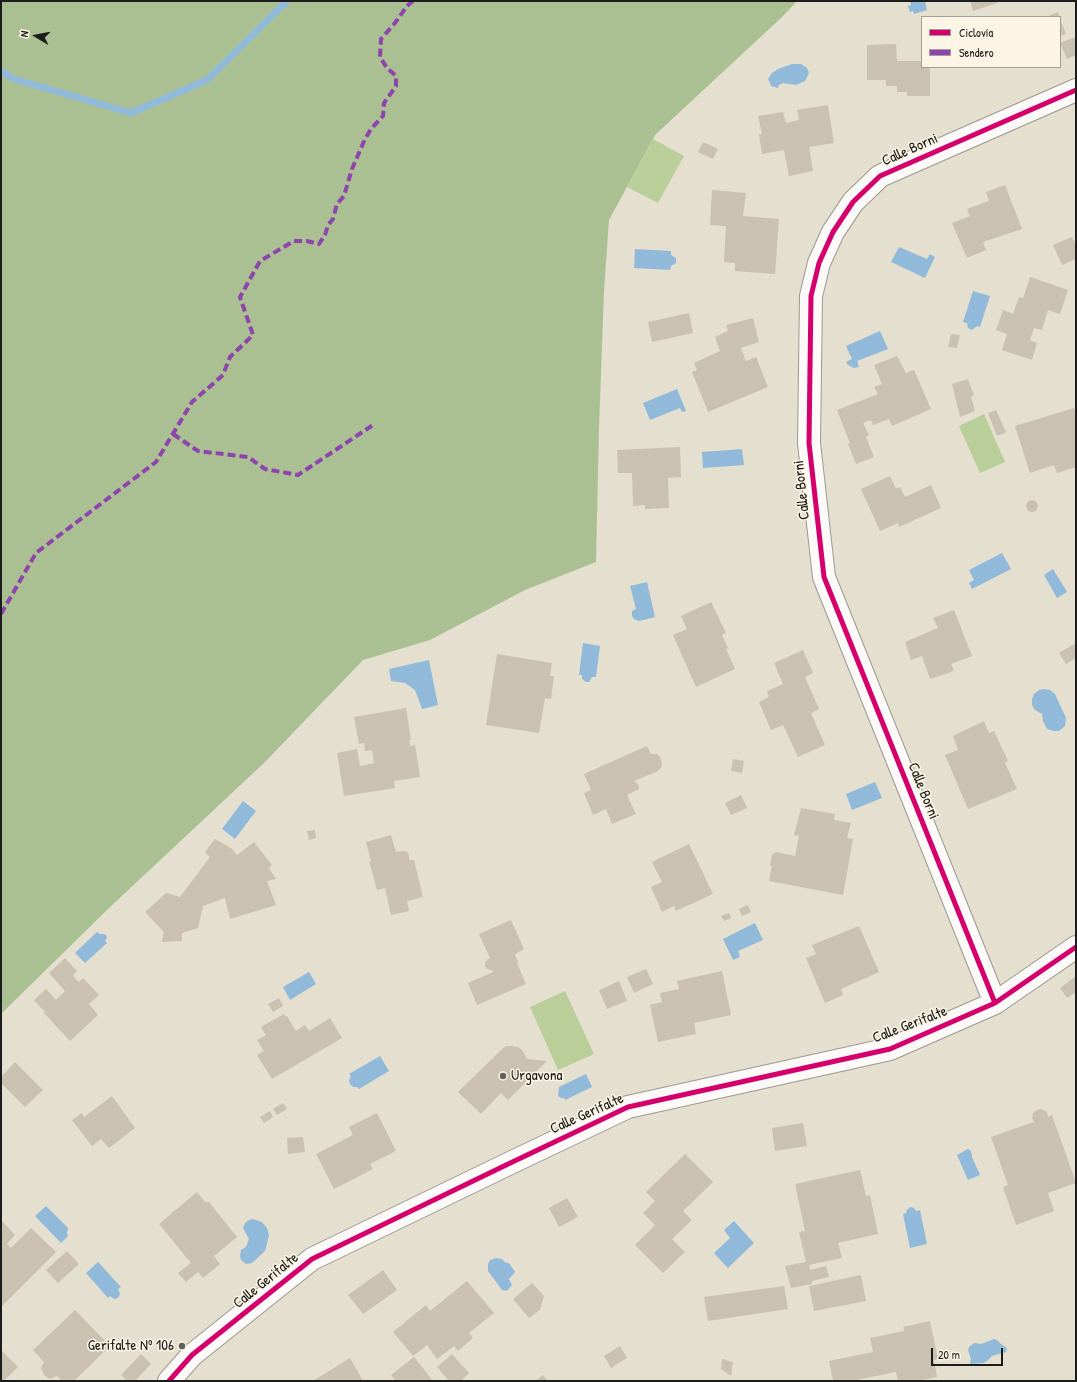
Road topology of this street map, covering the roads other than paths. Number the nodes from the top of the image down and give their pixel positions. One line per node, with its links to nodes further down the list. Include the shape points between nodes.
1 (1076, 90): 3 (street, Calle Borni, via 880,176 853,202 833,232 819,263 812,296 809,443 824,576)
2 (1076, 947): 3 (street, Calle Gerifalte)
3 (995, 1004): 4 (street, Calle Gerifalte, via 890,1049 628,1107 312,1259 192,1355)
4 (169, 1381)

